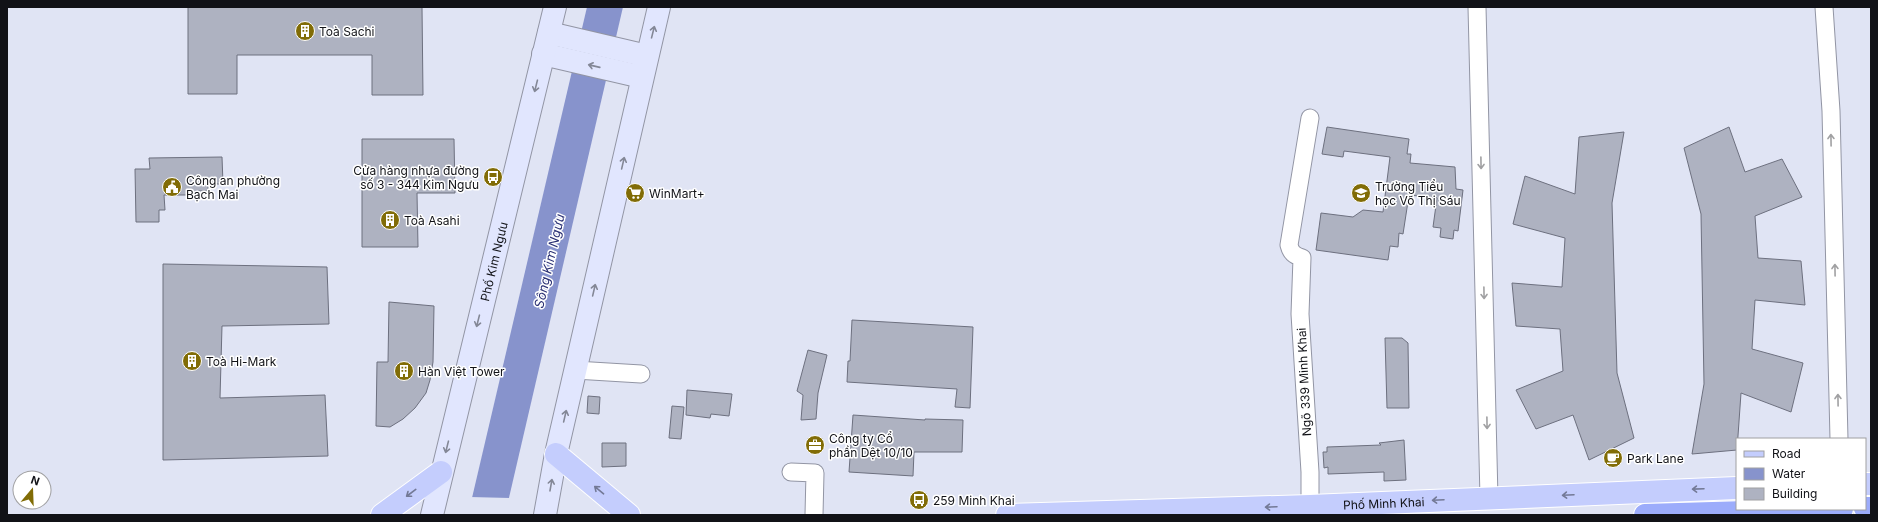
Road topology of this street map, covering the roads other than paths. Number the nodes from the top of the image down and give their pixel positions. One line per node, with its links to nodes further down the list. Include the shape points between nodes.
1 (555, 7): 5 (main road, Phố Kim Ngưu)
2 (659, 7): 7 (main road, one-way to 2)
3 (1477, 7): 16 (street, one-way to 16)
4 (1824, 7): 11 (street, one-way to 4, via 1831,111)
5 (549, 33): 6 (main road, Phố Kim Ngưu); 7 (main road, via 625,51)
6 (544, 54): 7 (main road, one-way to 6, via 621,72); 13 (main road, Phố Kim Ngưu, one-way to 13)
7 (644, 67): 9 (main road, one-way to 7)
8 (1310, 118): 18 (street, Ngõ 339 Minh Khai, via 1289,244 1295,256 1302,258 1300,314)
9 (575, 370): 10 (street); 12 (main road, one-way to 9)
10 (641, 374)
11 (1839, 438)
12 (556, 454): 22 (main road, one-way to 12); 23 (main road, one-way to 12)
13 (441, 472): 20 (main road, one-way to 20); 21 (main road, Phố Kim Ngưu)
14 (791, 472): 24 (street, via 815,473)
15 (1736, 488): 16 (main road, Phố Minh Khai, one-way to 16)
16 (1489, 498): 17 (main road, Phố Minh Khai, one-way to 17)
17 (1396, 508): 18 (main road, Phố Minh Khai)
18 (1310, 510): 25 (main road, Phố Minh Khai, one-way to 25)
19 (1809, 510): 26 (highway)
20 (382, 515)
21 (432, 515)
22 (545, 515)
23 (629, 515)
24 (814, 515)
25 (1007, 515)
26 (1645, 515)

